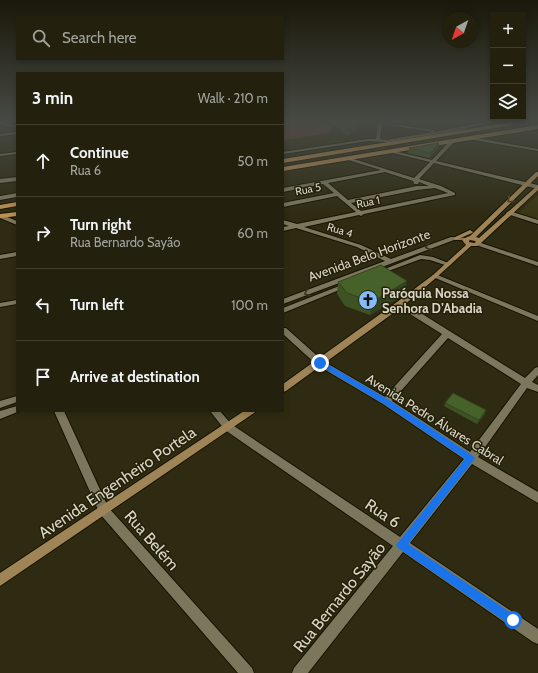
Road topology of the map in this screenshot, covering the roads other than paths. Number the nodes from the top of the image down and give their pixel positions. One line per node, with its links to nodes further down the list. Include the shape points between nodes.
1 (14, 153): 6 (street)
2 (337, 153): 9 (main road)
3 (376, 153): 7 (main road)
4 (400, 153): 8 (street)
5 (441, 153): 8 (street)
6 (0, 155)
7 (347, 158): 9 (main road, via 294,167); 10 (street)
8 (433, 162): 13 (street); 16 (street)
9 (284, 165)
10 (388, 171): 13 (street); 15 (street)
11 (538, 173): 16 (street)
12 (16, 179): 14 (street)
13 (416, 179): 17 (street); 19 (street)
14 (0, 181)
15 (324, 182): 20 (street); 21 (street)
16 (526, 184): 18 (street); 36 (street, one-way to 36)
17 (439, 187): 19 (street); 30 (street, Rua 1, via 453,194)
18 (538, 187): 28 (street)
19 (417, 188): 24 (street)
20 (284, 190)
21 (337, 194): 24 (street); 26 (street, Rua 5)
22 (16, 195): 23 (street)
23 (0, 198)
24 (347, 202): 30 (street)
25 (16, 204): 27 (main road)
26 (284, 205)
27 (0, 207)
28 (509, 213): 33 (street); 39 (street)
29 (16, 214): 31 (main road)
30 (362, 214): 35 (street, Rua 1)
31 (0, 216): 34 (street)
32 (284, 222): 35 (street, Rua 4)
33 (538, 222)
34 (16, 223)
35 (296, 227): 37 (street, Rua 1); 42 (street, Rua 4, via 359,246)
36 (480, 228): 38 (street); 39 (street)
37 (284, 229)
38 (456, 238): 39 (street, Avenida Belo Horizonte); 42 (street, Avenida Belo Horizonte, one-way to 42)
39 (473, 241): 43 (street); 44 (street, Avenida Belo Horizonte)
40 (16, 254): 41 (street)
41 (0, 257)
42 (390, 261): 47 (street, Avenida Belo Horizonte, one-way to 47)
43 (448, 264): 45 (street); 50 (street, Avenida Belo Horizonte, via 420,257)
44 (538, 264)
45 (435, 276): 48 (street); 51 (street)
46 (16, 302): 49 (street)
47 (284, 302)
48 (400, 304): 53 (street); 54 (street)
49 (0, 305)
50 (284, 311)
51 (538, 318)
52 (284, 331): 54 (street, Avenida Pedro Álvares Cabral)
53 (447, 334): 56 (street); 60 (street)
54 (320, 363): 57 (street); 60 (street, Avenida Pedro Álvares Cabral)
55 (538, 370): 56 (street, Rua Bernardo Sayão)
56 (526, 384): 58 (street); 68 (street, Rua Bernardo Sayão)
57 (284, 388)
58 (538, 389)
59 (16, 399): 61 (street)
60 (386, 402): 68 (street, Avenida Pedro Álvares Cabral)
61 (0, 405)
62 (16, 409): 66 (street)
63 (59, 412): 70 (street, Rua Belém)
64 (216, 412): 67 (street, Rua 6)
65 (250, 412): 67 (street, Avenida Engenheiro Portela)
66 (0, 415)
67 (228, 427): 70 (street, Avenida Engenheiro Portela); 71 (street, Rua 6)
68 (470, 458): 69 (street, Avenida Pedro Álvares Cabral); 71 (street, Rua Bernardo Sayão)
69 (538, 498)
70 (104, 510): 72 (street, Avenida Engenheiro Portela); 74 (street, Rua Belém)
71 (401, 545): 73 (street, Rua 6); 75 (street, Rua Bernardo Sayão)
72 (0, 580)
73 (538, 637)
74 (247, 673)
75 (299, 673)

